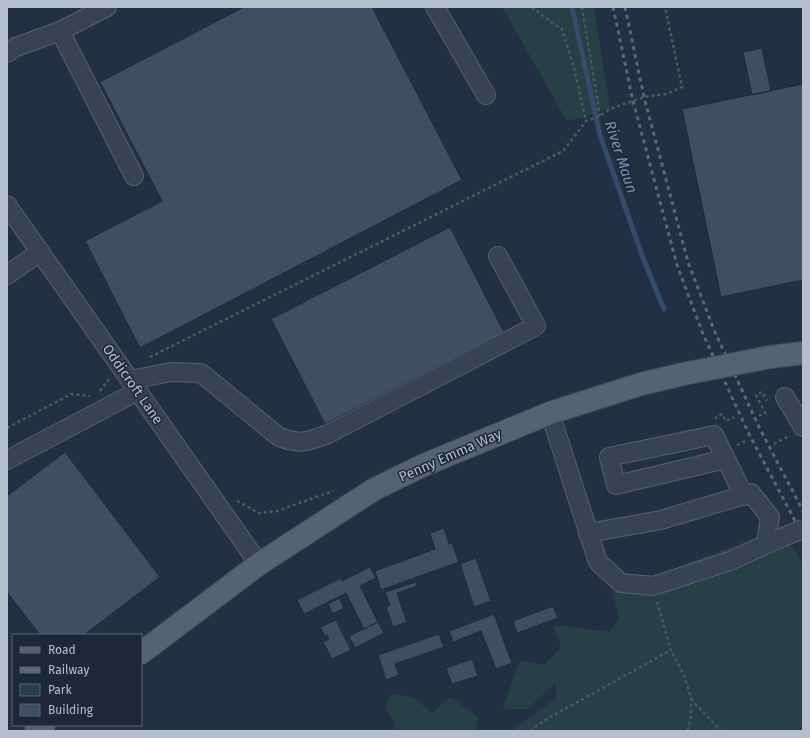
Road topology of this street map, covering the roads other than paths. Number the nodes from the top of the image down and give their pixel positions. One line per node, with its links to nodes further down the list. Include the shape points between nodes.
1 (108, 7): 3 (street)
2 (435, 7): 5 (street)
3 (60, 31): 4 (street); 6 (street)
4 (10, 46)
5 (486, 95)
6 (134, 176)
7 (7, 205): 8 (street, Oddicroft Lane)
8 (40, 252): 10 (street); 12 (street, Oddicroft Lane)
9 (498, 256): 12 (street, via 536,326 310,441 294,442 279,436 201,373 171,372)
10 (7, 275)
11 (803, 353): 14 (main road, Penny Emma Way, bridge, via 683,374 641,384)
12 (130, 381): 17 (street); 22 (street, Oddicroft Lane)
13 (785, 397): 15 (street)
14 (550, 413): 20 (street); 22 (main road, Penny Emma Way, via 424,464 373,490)
15 (797, 431)
16 (726, 459): 16 (street, via 714,435 609,457 616,485); 18 (street)
17 (7, 460)
18 (744, 496): 20 (street, via 661,520); 21 (street, via 752,493 770,517)
19 (803, 529): 21 (street, bridge)
20 (588, 533): 21 (street, via 598,562 621,583 653,586 730,561)
21 (772, 542)
22 (258, 564): 23 (main road, Penny Emma Way)
23 (142, 651)

